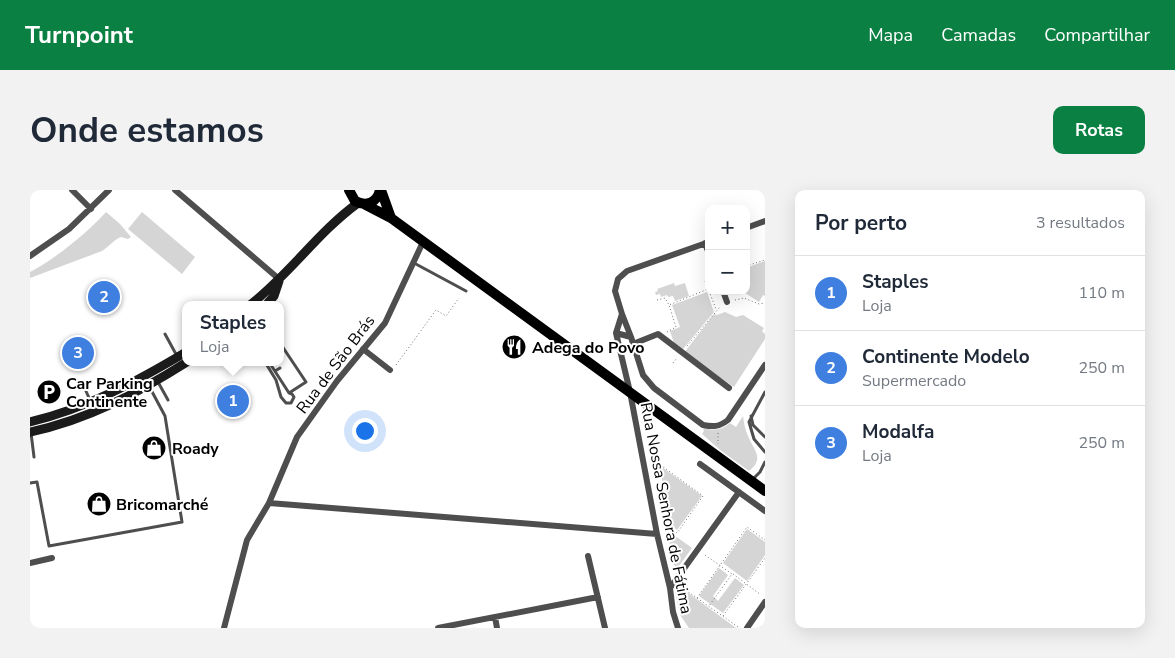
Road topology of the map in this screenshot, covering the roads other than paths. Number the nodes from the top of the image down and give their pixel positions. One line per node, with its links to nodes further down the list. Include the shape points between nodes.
1 (72, 190): 6 (street)
2 (109, 190): 6 (street)
3 (175, 190): 14 (street)
4 (380, 190): 5 (main road, via 374,201); 7 (main road)
5 (353, 196): 7 (main road); 14 (main road, via 344,213)
6 (91, 209): 12 (street)
7 (391, 218): 10 (main road)
8 (765, 221): 9 (street)
9 (750, 227)
10 (423, 242): 13 (street, Rua de São Brás); 40 (main road)
11 (705, 243): 20 (street, via 627,271 618,279 615,291)
12 (30, 256)
13 (413, 263): 15 (lane); 25 (street, Rua de São Brás, via 385,323)
14 (279, 279): 17 (main road); 18 (main road)
15 (466, 291)
16 (724, 295): 19 (street)
17 (254, 301)
18 (270, 301)
19 (727, 302)
20 (622, 314): 21 (street); 23 (street)
21 (616, 333): 23 (street); 40 (street, Rua Nossa Senhora de Fátima)
22 (165, 334): 26 (lane)
23 (632, 340): 30 (street, via 643,375 654,388 703,425 717,426 728,420); 38 (street, via 658,334)
24 (284, 349): 27 (lane)
25 (363, 349): 34 (street); 61 (street, Rua de São Brás, via 297,437)
26 (182, 354): 46 (main road)
27 (292, 360): 28 (lane); 42 (lane, via 306,382)
28 (286, 364)
29 (182, 365): 36 (main road)
30 (765, 365)
31 (269, 366): 42 (lane, via 286,403 293,400)
32 (271, 366): 35 (lane)
33 (280, 368): 35 (lane)
34 (392, 368)
35 (275, 371): 42 (lane)
36 (157, 381): 37 (main road); 44 (lane)
37 (148, 386): 49 (main road, via 95,412); 58 (lane, via 165,416 182,522 49,546 37,482)
38 (729, 388)
39 (86, 389): 46 (lane)
40 (630, 392): 57 (main road); 63 (street, Rua Nossa Senhora de Fátima)
41 (765, 392): 45 (lane)
42 (289, 393)
43 (765, 396): 45 (lane)
44 (168, 400)
45 (761, 400): 47 (lane)
46 (91, 403): 48 (main road)
47 (751, 415): 50 (lane, via 752,425); 51 (lane, via 751,433)
48 (30, 422)
49 (30, 432): 52 (lane)
50 (765, 437)
51 (765, 452)
52 (34, 457)
53 (765, 462): 56 (lane)
54 (700, 464): 60 (street)
55 (765, 470): 56 (lane)
56 (760, 472): 57 (lane)
57 (751, 481): 59 (main road)
58 (30, 483)
59 (765, 491)
60 (739, 492): 62 (street); 67 (street)
61 (269, 503): 63 (street); 71 (street, Rua de São Brás, via 247,540)
62 (765, 511)
63 (657, 534): 67 (street, Rua Nossa Senhora de Fátima)
64 (588, 556): 68 (street)
65 (52, 558): 66 (street)
66 (30, 563)
67 (670, 588): 75 (street, Rua Nossa Senhora de Fátima)
68 (598, 597): 70 (street); 74 (street)
69 (765, 602): 76 (street)
70 (495, 617): 72 (street); 73 (street)
71 (224, 628)
72 (438, 628)
73 (497, 628)
74 (605, 628)
75 (678, 628)
76 (745, 628)

